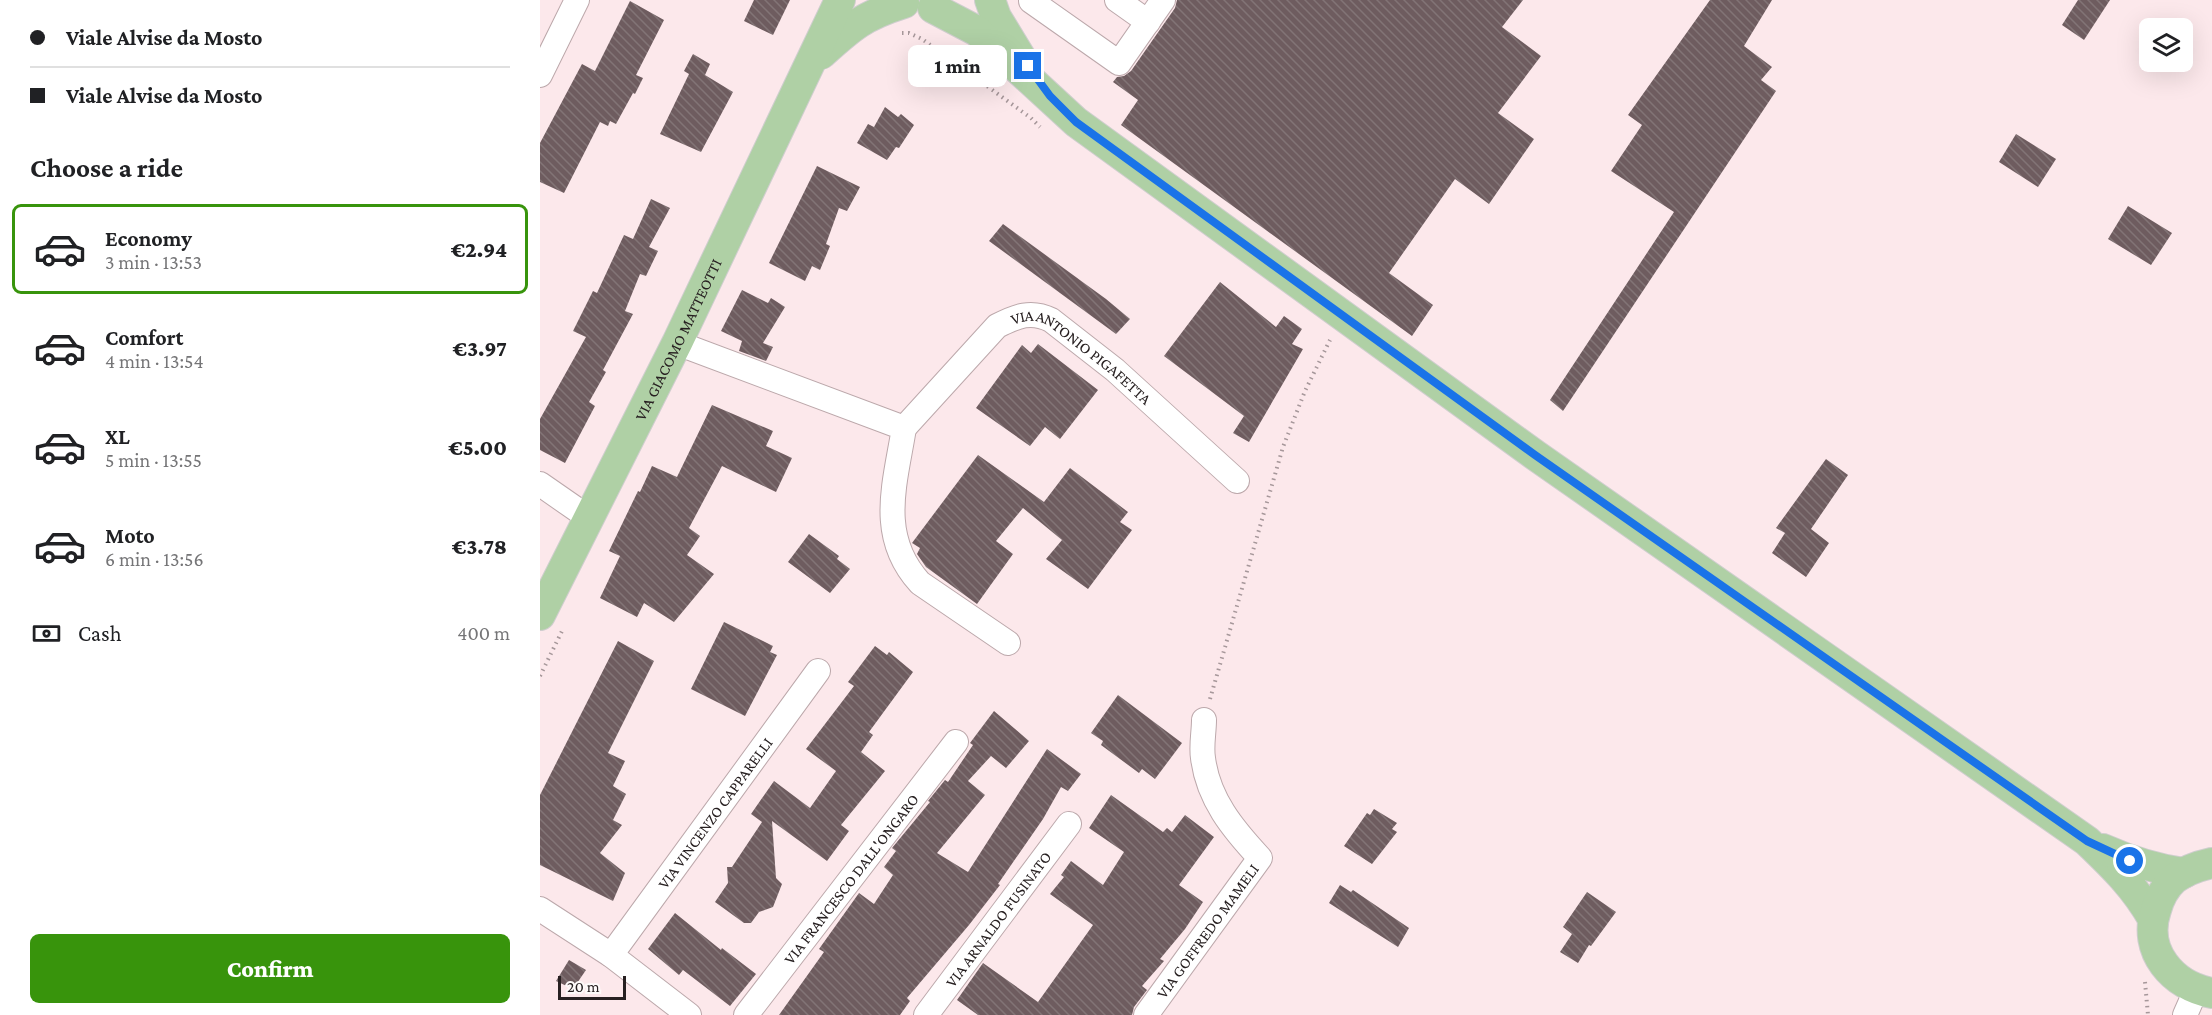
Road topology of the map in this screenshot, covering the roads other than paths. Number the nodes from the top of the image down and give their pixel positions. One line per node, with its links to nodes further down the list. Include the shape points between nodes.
1 (577, 0): 10 (street)
2 (840, 0): 9 (main road, VIA GIACOMO MATTEOTTI)
3 (990, 0): 11 (main road, via 1005,34)
4 (1032, 0): 8 (street, via 1119,63)
5 (1117, 0): 8 (street)
6 (1163, 0): 8 (street)
7 (923, 3): 9 (main road, VIA GIACOMO MATTEOTTI, via 880,11 860,20); 11 (main road, via 976,31)
8 (1148, 22)
9 (812, 63): 12 (main road, VIA GIACOMO MATTEOTTI)
10 (540, 75)
11 (1050, 96): 23 (main road, via 1076,122 1535,455)
12 (677, 343): 13 (street); 16 (main road, VIA GIACOMO MATTEOTTI)
13 (904, 428): 14 (street, VIA ANTONIO PIGAFETTA, via 997,326 1016,316 1040,315 1115,370); 18 (street, via 891,512 893,533 903,560 920,583)
14 (1237, 481)
15 (540, 484): 16 (street)
16 (589, 518): 17 (main road, VIA GIACOMO MATTEOTTI)
17 (552, 622)
18 (1008, 643)
19 (818, 671): 28 (street, VIA VINCENZO CAPPARELLI)
20 (1204, 720): 33 (street, VIA GOFFREDO MAMELI, via 1203,757 1211,793 1232,827 1260,858)
21 (956, 742): 31 (street, VIA FRANCESCO DALL'ONGARO)
22 (1069, 824): 32 (street, VIA ARNALDO FUSINATO)
23 (2087, 841): 25 (main road, via 2130,861); 27 (main road, via 2130,884)
24 (2212, 863): 25 (main road)
25 (2184, 873): 27 (main road, via 2160,897)
26 (540, 909): 28 (street)
27 (2153, 919): 29 (main road, via 2153,941 2162,962)
28 (611, 955): 30 (street)
29 (2198, 1000)
30 (689, 1015)
31 (746, 1015)
32 (926, 1015)
33 (1146, 1015)

